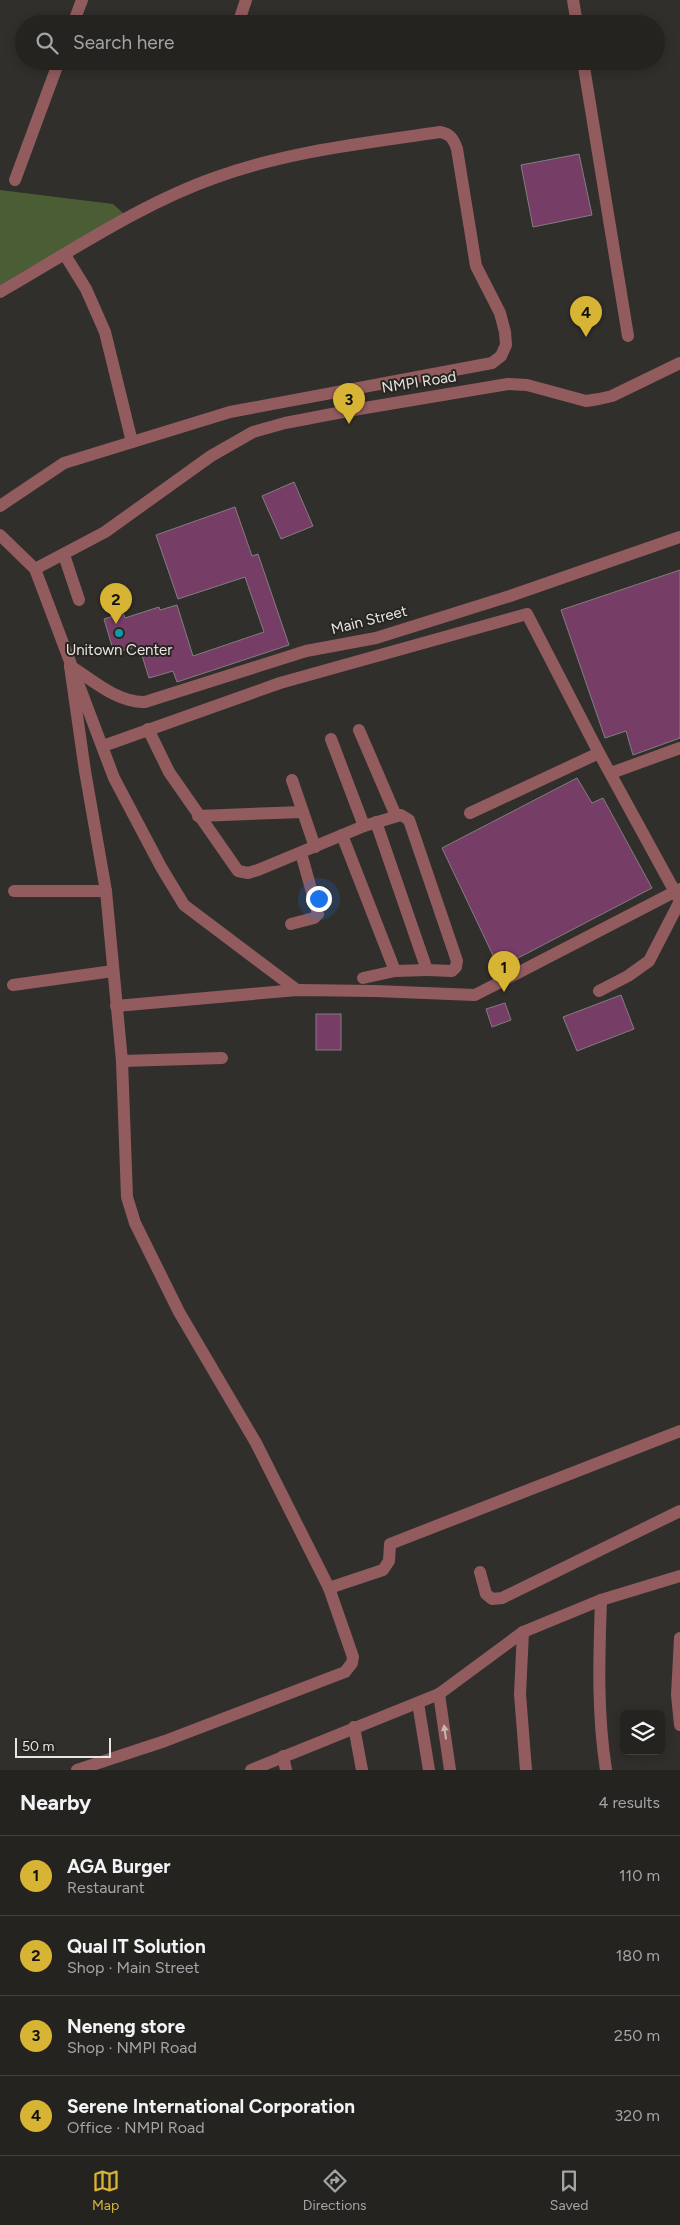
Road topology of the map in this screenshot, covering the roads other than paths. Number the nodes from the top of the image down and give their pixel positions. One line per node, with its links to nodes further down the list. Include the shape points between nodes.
1 (82, 0): 4 (street)
2 (246, 0): 5 (street)
3 (573, 0): 6 (street)
4 (76, 15)
5 (241, 15)
6 (576, 15)
7 (56, 70): 9 (street)
8 (584, 70): 12 (street)
9 (14, 180)
10 (65, 255): 11 (street); 14 (street, via 86,289 104,332); 14 (street, via 154,203 218,176 304,153 440,132 447,133 456,144 476,266 500,313 505,332 506,345 501,356 492,363 230,412)
11 (0, 292)
12 (628, 336)
13 (680, 363): 18 (street, NMPI Road, via 612,396 599,399 586,401 527,385 508,384 269,427 228,445 105,532)
14 (132, 442): 15 (street, via 64,463)
15 (0, 506)
16 (0, 535): 19 (street)
17 (680, 537): 21 (street, Main Street, via 376,638 306,651 145,702 123,699)
18 (64, 555): 19 (street, NMPI Road); 20 (street)
19 (35, 569): 21 (street)
20 (79, 600)
21 (70, 666): 25 (street); 40 (street)
22 (148, 729): 25 (street); 27 (street, via 280,683 527,614); 32 (street, via 169,772)
23 (359, 730): 33 (street)
24 (331, 739): 34 (street)
25 (103, 746): 47 (street, via 114,778 184,905)
26 (680, 748): 28 (street)
27 (599, 753): 28 (street); 31 (street)
28 (611, 773): 38 (street)
29 (292, 780): 30 (street)
30 (303, 812): 32 (street); 36 (street)
31 (470, 813)
32 (198, 816): 37 (street, via 238,871 248,873)
33 (396, 816): 34 (street); 42 (street, via 409,820 457,961 452,971)
34 (370, 824): 35 (street); 42 (street)
35 (342, 835): 36 (street); 44 (street)
36 (315, 847): 37 (street)
37 (301, 853): 41 (street, via 318,914)
38 (677, 890): 47 (street, via 475,995); 48 (street, via 680,901 649,961)
39 (14, 891): 40 (street)
40 (106, 891): 43 (street)
41 (291, 924)
42 (427, 970): 44 (street)
43 (113, 971): 46 (street); 49 (street)
44 (395, 971): 45 (street)
45 (362, 978)
46 (13, 985)
47 (297, 990): 49 (street)
48 (599, 991)
49 (116, 1006): 51 (street)
50 (222, 1058): 51 (street)
51 (122, 1061): 56 (street, via 125,1184 135,1223 179,1312 256,1443)
52 (680, 1431): 56 (street, via 390,1544 389,1561 384,1570)
53 (680, 1511): 54 (street, via 502,1598 486,1594)
54 (480, 1572)
55 (680, 1576): 57 (street)
56 (329, 1588): 65 (street, via 353,1657 345,1672 165,1741)
57 (601, 1600): 58 (street); 72 (street, via 598,1688)
58 (523, 1632): 60 (street); 71 (street, via 520,1694)
59 (680, 1638): 62 (street, via 677,1695)
60 (439, 1694): 61 (street); 70 (street, one-way to 60)
61 (418, 1703): 63 (street); 69 (street)
62 (680, 1725)
63 (354, 1727): 64 (street); 68 (street)
64 (283, 1756): 66 (street); 67 (street)
65 (77, 1770)
66 (251, 1770)
67 (286, 1770)
68 (362, 1770)
69 (429, 1770)
70 (450, 1770)
71 (526, 1770)
72 (606, 1770)

